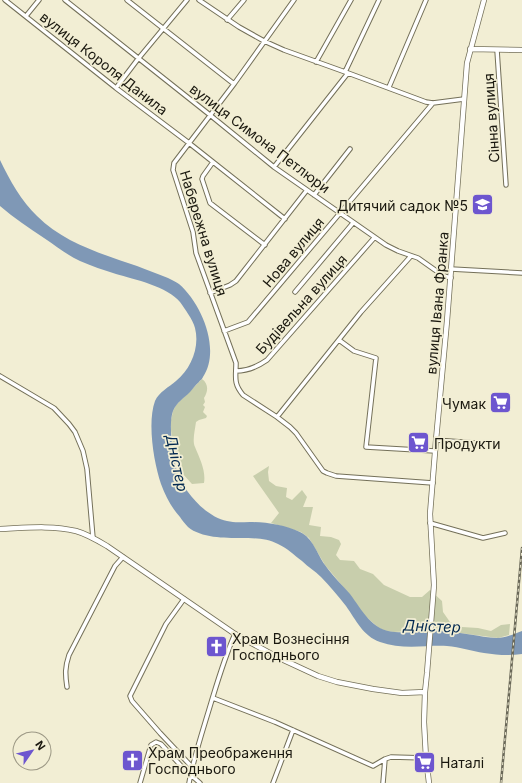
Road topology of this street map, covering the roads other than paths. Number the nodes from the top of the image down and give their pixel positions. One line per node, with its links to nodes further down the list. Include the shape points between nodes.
1 (5, 0): 13 (street, вулиця Короля Данила)
2 (39, 0): 13 (street)
3 (65, 0): 20 (street, вулиця Симона Петлюри)
4 (127, 0): 15 (street)
5 (187, 0): 15 (street)
6 (199, 0): 14 (street)
7 (244, 0): 14 (street)
8 (294, 0): 16 (street, Набережна вулиця)
9 (351, 0): 21 (street)
10 (379, 0): 22 (street)
11 (426, 0): 24 (street)
12 (484, 0): 17 (main road, вулиця Івана Франка)
13 (26, 16): 25 (street, вулиця Короля Данила)
14 (227, 20): 16 (street)
15 (163, 29): 20 (street); 23 (street)
16 (264, 41): 21 (street); 23 (street, Набережна вулиця)
17 (470, 49): 18 (main road); 26 (main road, вулиця Івана Франка)
18 (497, 50): 19 (main road); 33 (street, Сінна вулиця)
19 (522, 50)
20 (138, 59): 25 (street); 28 (street, вулиця Симона Петлюри)
21 (316, 62): 22 (street)
22 (347, 72): 24 (street); 32 (street)
23 (234, 84): 28 (street, Набережна вулиця)
24 (389, 87): 27 (street)
25 (116, 88): 29 (street, вулиця Короля Данила)
26 (464, 99): 27 (street); 42 (main road, вулиця Івана Франка)
27 (433, 103): 36 (street, Нова вулиця)
28 (210, 115): 29 (street, Набережна вулиця); 32 (street, вулиця Симона Петлюри)
29 (189, 143): 31 (street, вулиця Короля Данила); 46 (street, Набережна вулиця, via 174,163 173,170)
30 (350, 148): 35 (street)
31 (213, 162): 37 (street, вулиця Короля Данила); 40 (street, via 202,179 210,203)
32 (274, 167): 34 (street, вулиця Симона Петлюри)
33 (506, 185)
34 (307, 190): 35 (street, вулиця Симона Петлюри); 37 (street)
35 (314, 194): 36 (street, вулиця Симона Петлюри)
36 (340, 212): 38 (street, вулиця Симона Петлюри); 47 (street, Нова вулиця, via 248,322)
37 (285, 219): 40 (street)
38 (354, 223): 39 (street, вулиця Симона Петлюри); 45 (street)
39 (374, 238): 41 (street, вулиця Симона Петлюри); 49 (street, Будівельна вулиця, via 267,360 250,370)
40 (265, 245): 46 (street, via 236,281)
41 (411, 256): 44 (street, вулиця Симона Петлюри); 48 (street)
42 (451, 269): 43 (street); 44 (main road, вулиця Івана Франка)
43 (522, 273)
44 (451, 278): 52 (main road, вулиця Івана Франка)
45 (295, 292)
46 (210, 293): 47 (street, Набережна вулиця)
47 (224, 331): 49 (street, Набережна вулиця, via 236,363)
48 (339, 340): 51 (street); 54 (street, via 354,351 376,358 366,447)
49 (236, 371): 51 (street, Набережна вулиця, via 235,379 243,395)
50 (0, 376): 59 (street, via 54,408 75,432 87,468)
51 (278, 417): 55 (street, via 296,433 327,473 336,476)
52 (436, 440): 53 (street); 54 (main road, вулиця Івана Франка)
53 (475, 443)
54 (435, 452): 55 (main road, вулиця Івана Франка)
55 (433, 484): 56 (main road, вулиця Івана Франка)
56 (430, 523): 58 (street, via 483,538); 64 (main road, вулиця Івана Франка, via 434,585)
57 (0, 529): 59 (main road, via 65,529)
58 (505, 533)
59 (93, 538): 60 (main road)
60 (123, 556): 61 (main road); 63 (street, via 115,566 69,654 65,675)
61 (184, 599): 62 (main road); 69 (street, via 166,624 130,696)
62 (235, 634): 64 (main road, via 277,657 337,682 373,689); 65 (street)
63 (67, 687)
64 (425, 692): 67 (main road)
65 (213, 698): 66 (street); 69 (street)
66 (293, 730): 68 (street, via 373,766); 74 (street)
67 (426, 758): 68 (street); 76 (main road)
68 (385, 759): 75 (street)
69 (192, 767): 70 (street)
70 (190, 775): 71 (street, via 161,744 156,742 151,744); 72 (street); 73 (street)
71 (140, 783)
72 (189, 783)
73 (200, 783)
74 (273, 783)
75 (383, 783)
76 (429, 783)

